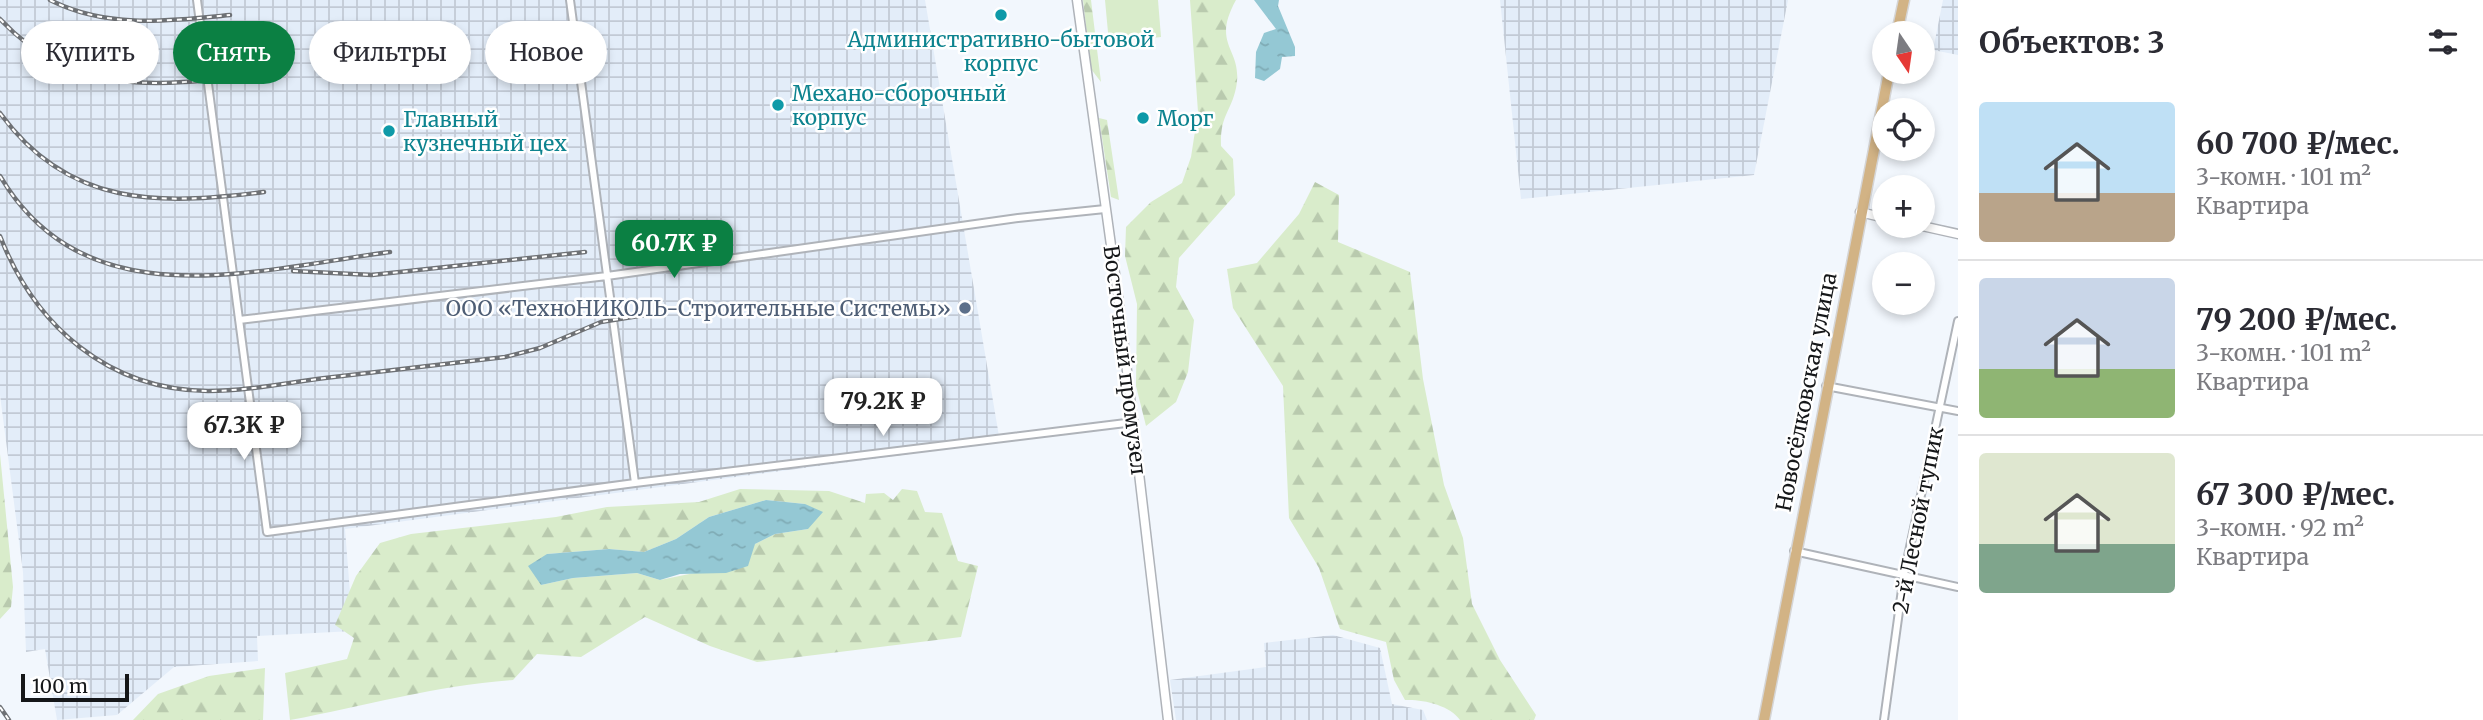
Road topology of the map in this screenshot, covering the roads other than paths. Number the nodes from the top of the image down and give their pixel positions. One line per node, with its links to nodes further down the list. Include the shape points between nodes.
1 (197, 0): 13 (street)
2 (570, 0): 12 (street)
3 (1077, 0): 7 (street, Восточный промузел)
4 (1904, 0): 5 (main road)
5 (1900, 21)
6 (1887, 84): 8 (main road, Новосёлковская улица)
7 (1105, 209): 12 (street); 18 (street, Восточный промузел)
8 (1860, 212): 9 (street); 15 (main road, Новосёлковская улица)
9 (1872, 215)
10 (1935, 229): 11 (street)
11 (1958, 234)
12 (607, 276): 13 (street); 19 (street)
13 (239, 320): 19 (street, via 267,532)
14 (1958, 321): 16 (street, 2-й Лесной тупик)
15 (1826, 386): 16 (street); 20 (main road, Новосёлковская улица)
16 (1940, 408): 17 (street); 21 (street, 2-й Лесной тупик)
17 (1958, 411)
18 (1134, 422): 19 (street); 23 (street, Восточный промузел)
19 (635, 483)
20 (1794, 551): 21 (street); 24 (main road, Новосёлковская улица)
21 (1905, 575): 22 (street); 25 (street, 2-й Лесной тупик)
22 (1958, 587)
23 (1168, 720)
24 (1764, 720)
25 (1884, 720)

